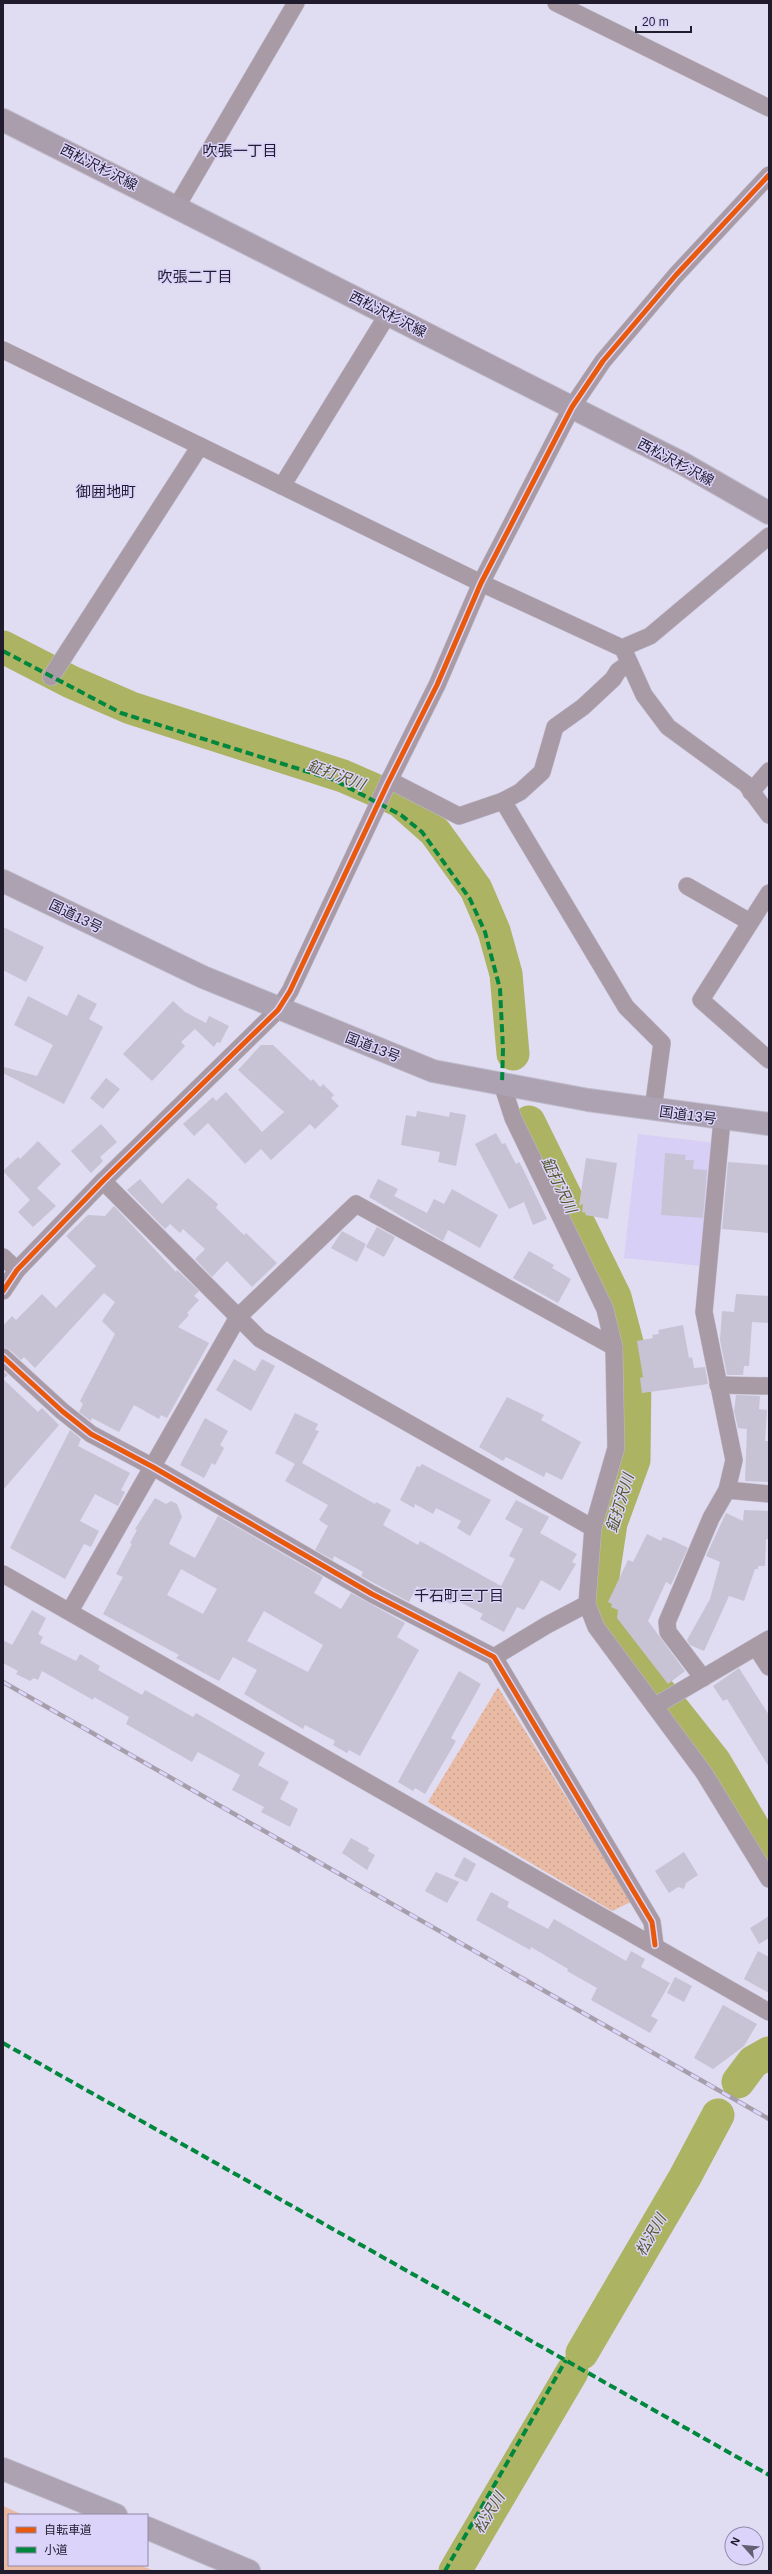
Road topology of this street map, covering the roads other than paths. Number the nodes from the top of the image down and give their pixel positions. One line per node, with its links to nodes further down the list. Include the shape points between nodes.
1 (296, 3): 6 (street)
2 (556, 3): 3 (street)
3 (769, 108)
4 (3, 120): 6 (main road, 西松沢杉沢線)
5 (769, 175): 9 (street, via 676,275 603,361)
6 (177, 206): 7 (main road, 西松沢杉沢線)
7 (388, 314): 9 (main road, 西松沢杉沢線); 11 (street)
8 (3, 350): 10 (street)
9 (572, 408): 12 (main road, 西松沢杉沢線); 14 (street)
10 (200, 446): 11 (street); 16 (street)
11 (282, 486): 14 (street)
12 (766, 507)
13 (769, 536): 15 (street)
14 (481, 583): 15 (street); 18 (street, via 437,685)
15 (625, 655): 19 (street, via 644,695 668,727 734,775); 20 (street, via 613,679 583,707 555,727 542,772 520,792)
16 (53, 673)
17 (769, 771): 19 (street)
18 (388, 783): 20 (street, via 459,816); 26 (street, via 290,991)
19 (751, 792): 21 (street)
20 (503, 802): 29 (street, via 626,1007 662,1043)
21 (769, 815)
22 (3, 881): 26 (highway, 国道13号)
23 (687, 886): 25 (street)
24 (769, 893): 25 (street)
25 (750, 922): 27 (street, via 701,1000)
26 (278, 1010): 28 (highway, 国道13号, via 433,1071); 32 (street)
27 (769, 1060)
28 (502, 1084): 29 (highway, 国道13号); 37 (street, via 512,1118 605,1309)
29 (652, 1110): 30 (highway, 国道13号)
30 (722, 1120): 31 (highway, 国道13号); 39 (street, via 704,1312)
31 (769, 1124)
32 (103, 1181): 34 (street); 36 (street)
33 (3, 1257): 34 (street)
34 (17, 1270): 35 (street)
35 (3, 1291)
36 (238, 1318): 37 (street, via 356,1204); 41 (street); 44 (street, via 260,1339)
37 (614, 1346): 44 (street, via 616,1448)
38 (3, 1357): 41 (street, via 91,1434)
39 (718, 1385): 40 (street); 42 (street, via 734,1460)
40 (769, 1386)
41 (153, 1467): 47 (street); 49 (street, via 372,1594)
42 (727, 1490): 43 (street); 51 (street, via 711,1518 666,1622 668,1632)
43 (769, 1494)
44 (593, 1528): 46 (street)
45 (3, 1574): 47 (street)
46 (587, 1604): 49 (street); 52 (street, via 596,1627)
47 (70, 1611): 54 (street)
48 (763, 1643): 50 (street); 51 (street)
49 (494, 1657): 54 (street, via 652,1922)
50 (769, 1667)
51 (703, 1678): 52 (street)
52 (656, 1706): 53 (street, via 704,1773)
53 (769, 1879)
54 (655, 1945): 55 (street)
55 (769, 2012)
56 (3, 2469): 57 (highway)
57 (114, 2514)
58 (148, 2528): 59 (highway)
59 (249, 2571)

